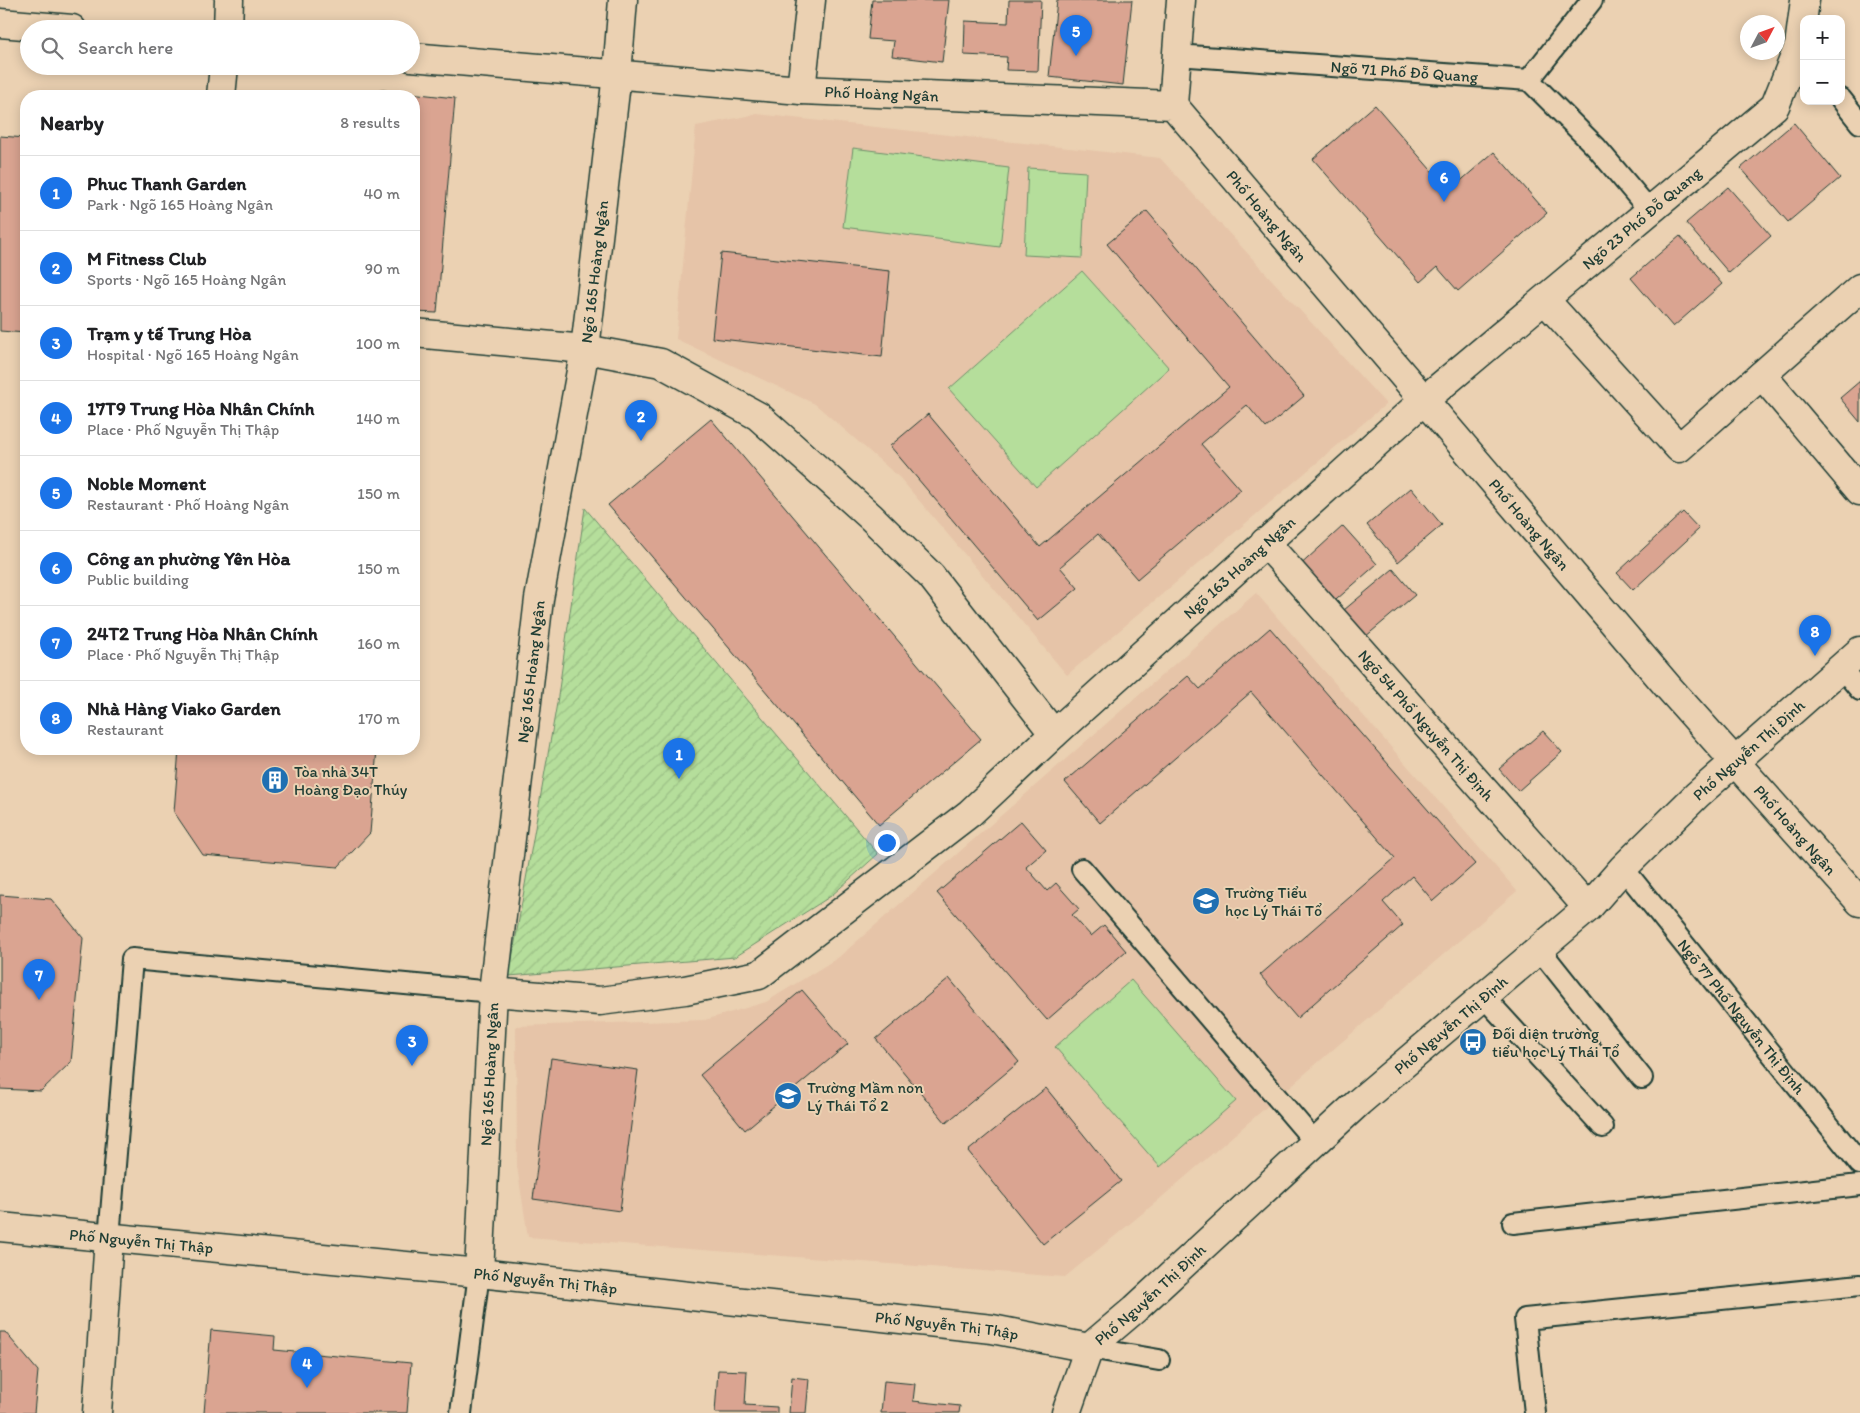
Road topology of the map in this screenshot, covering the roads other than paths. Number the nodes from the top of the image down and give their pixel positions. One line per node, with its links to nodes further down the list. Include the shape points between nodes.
1 (229, 0): 8 (street)
2 (623, 0): 14 (street, Ngõ 165 Hoàng Ngân)
3 (811, 0): 18 (street)
4 (1182, 0): 12 (street)
5 (1592, 0): 16 (lane)
6 (1805, 0): 7 (street, Ngõ 23 Phố Đỗ Quang)
7 (1804, 15)
8 (228, 20)
9 (0, 23): 10 (street)
10 (20, 25)
11 (1800, 52): 22 (street, Ngõ 23 Phố Đỗ Quang, via 1775,106)
12 (1176, 55): 16 (lane, Ngõ 71 Phố Đỗ Quang); 20 (street)
13 (420, 58): 14 (street, Phố Hoàng Ngân)
14 (617, 74): 18 (street, Phố Hoàng Ngân); 26 (street, Ngõ 165 Hoàng Ngân)
15 (223, 75): 17 (street)
16 (1529, 80): 22 (lane, via 1596,147)
17 (222, 90)
18 (801, 90): 20 (street, Phố Hoàng Ngân)
19 (1845, 104): 21 (lane)
20 (1173, 105): 28 (street, Phố Hoàng Ngân)
21 (1860, 123)
22 (1650, 211): 24 (street, Ngõ 23 Phố Đỗ Quang)
23 (1860, 288): 27 (street)
24 (1545, 300): 27 (street, via 1679,448); 28 (street, Ngõ 23 Phố Đỗ Quang)
25 (420, 334): 26 (street)
26 (585, 349): 33 (street, via 660,364 758,416 871,517 931,576); 40 (street, Ngõ 165 Hoàng Ngân, via 539,599)
27 (1762, 374): 29 (street)
28 (1423, 401): 30 (street, Ngõ 163 Hoàng Ngân); 34 (street, Phố Hoàng Ngân)
29 (1860, 491)
30 (1265, 542): 33 (street, Ngõ 163 Hoàng Ngân); 38 (street, Ngõ 54 Phố Nguyễn Thị Định)
31 (1851, 660): 32 (lane); 34 (street, Phố Nguyễn Thị Định)
32 (1860, 690)
33 (1054, 734): 40 (street, Ngõ 163 Hoàng Ngân, via 970,813 759,974 685,990 600,1001)
34 (1734, 762): 35 (street, Phố Nguyễn Thị Định); 37 (street, Phố Hoàng Ngân)
35 (1623, 868): 38 (street, Phố Nguyễn Thị Định); 45 (lane, Ngõ 77 Phố Nguyễn Thị Định)
36 (1082, 869): 44 (lane)
37 (1860, 902)
38 (1588, 908): 39 (street, Phố Nguyễn Thị Định)
39 (1540, 950): 41 (street, Phố Nguyễn Thị Định); 42 (lane)
40 (493, 992): 49 (lane, via 132,959); 50 (street, Ngõ 165 Hoàng Ngân)
41 (1484, 997): 43 (lane); 44 (street, Phố Nguyễn Thị Định)
42 (1642, 1078)
43 (1603, 1127)
44 (1315, 1142): 52 (street, Phố Nguyễn Thị Định)
45 (1860, 1164)
46 (1860, 1185): 47 (lane)
47 (1513, 1223)
48 (0, 1227): 49 (street, Phố Nguyễn Thị Thập)
49 (109, 1238): 50 (street, Phố Nguyễn Thị Thập); 54 (street)
50 (479, 1273): 52 (street, Phố Nguyễn Thị Thập, via 992,1329); 55 (lane)
51 (1860, 1285): 57 (lane, via 1525,1319)
52 (1089, 1348): 53 (lane); 56 (street, Phố Nguyễn Thị Định)
53 (1159, 1360)
54 (96, 1413)
55 (461, 1413)
56 (1066, 1413)
57 (1535, 1413)

